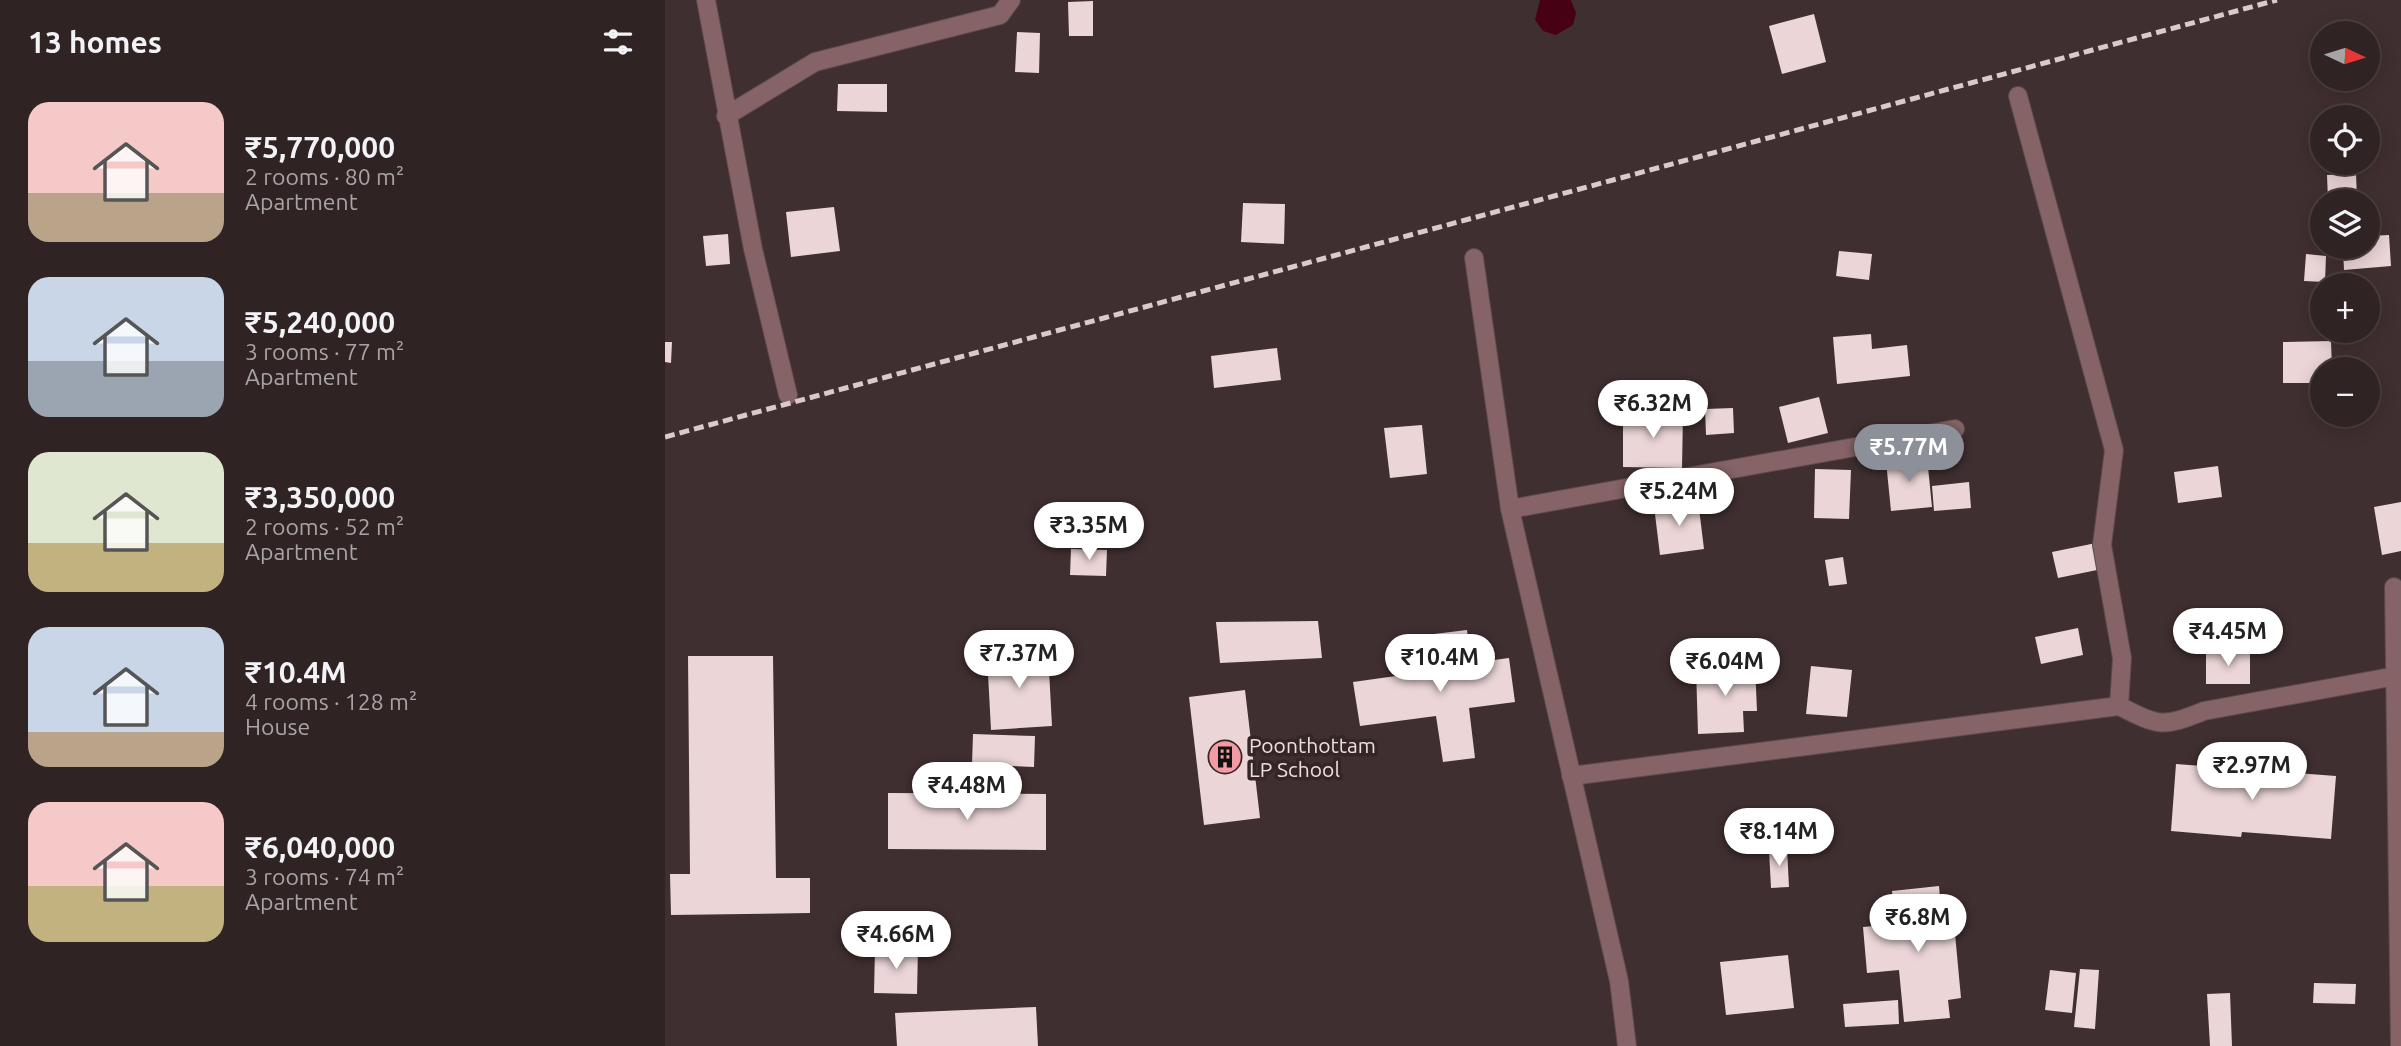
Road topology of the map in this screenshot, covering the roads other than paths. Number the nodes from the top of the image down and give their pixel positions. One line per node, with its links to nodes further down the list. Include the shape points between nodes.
1 (706, 0): 4 (street)
2 (1011, 0): 4 (street, via 1000,15 815,62)
3 (2018, 96): 11 (street, via 2114,450 2102,545 2122,658)
4 (726, 116): 6 (street)
5 (1474, 258): 8 (street)
6 (788, 395)
7 (1955, 429): 8 (street)
8 (1510, 509): 12 (street)
9 (2395, 587): 10 (street)
10 (2396, 676): 11 (street, via 2204,711 2177,722 2155,724); 14 (street)
11 (2119, 706): 12 (street)
12 (1571, 776): 13 (street, via 1619,981)
13 (1627, 1046)
14 (2400, 1046)

